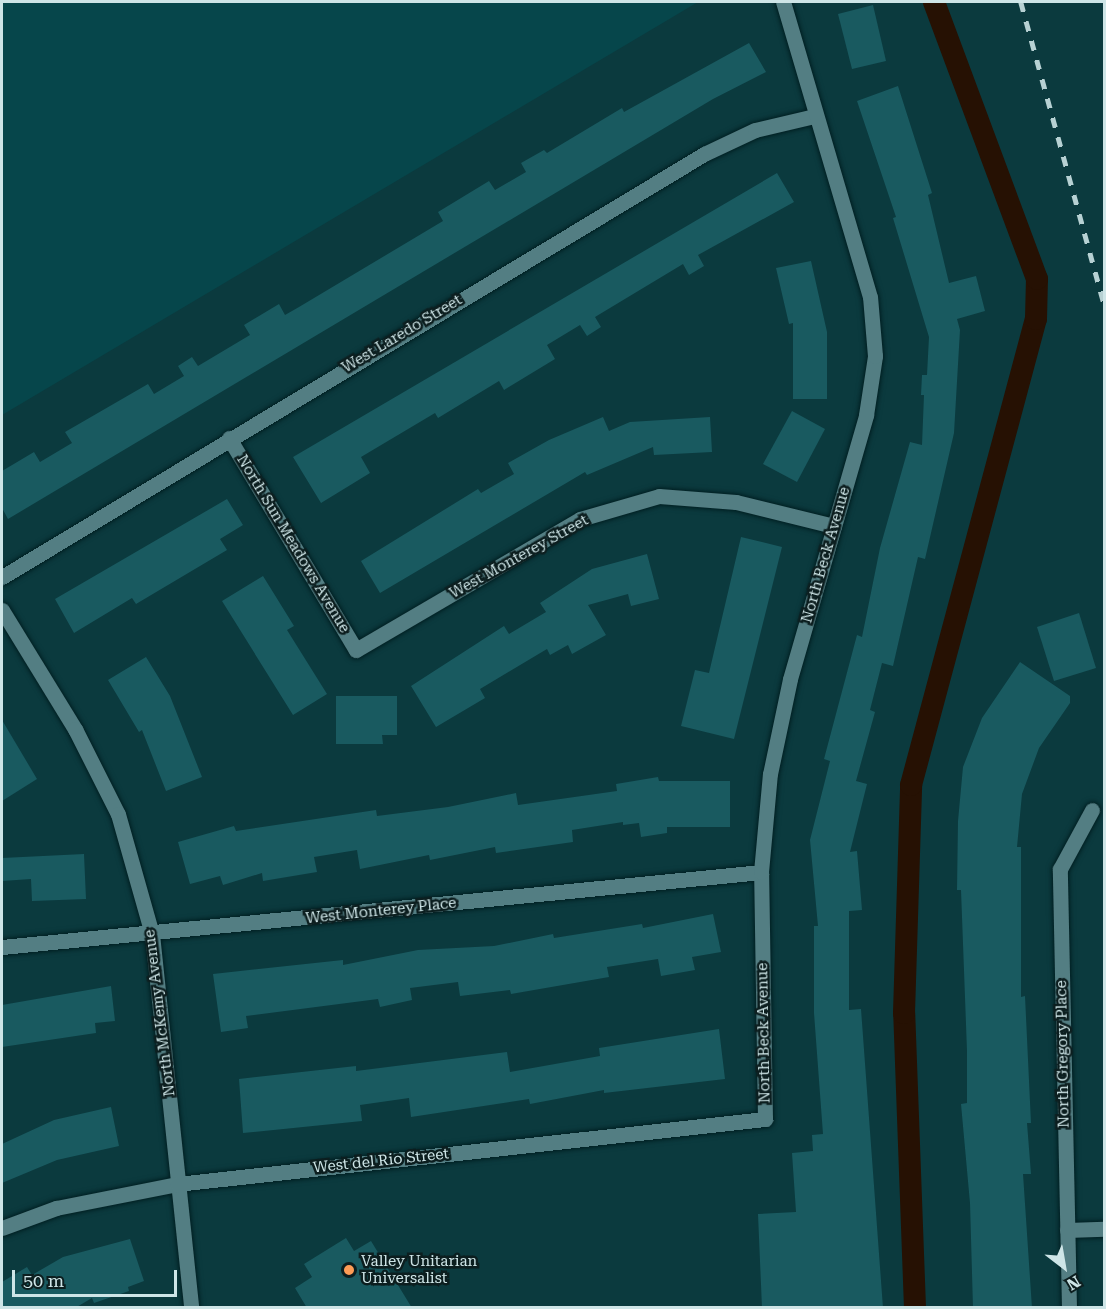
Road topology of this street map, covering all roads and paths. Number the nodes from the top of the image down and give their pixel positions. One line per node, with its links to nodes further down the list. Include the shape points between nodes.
1 (783, 2): 2 (street, North Beck Avenue)
2 (814, 116): 3 (street, West Laredo Street, via 755,130 704,154); 4 (street, North Beck Avenue, via 870,297 875,357 866,415)
3 (229, 438): 5 (street, West Laredo Street); 7 (street, North Sun Meadows Avenue)
4 (834, 526): 7 (street, West Monterey Street, via 736,502 659,496 580,519); 9 (street, North Beck Avenue, via 781,721 770,774)
5 (2, 577)
6 (2, 610): 10 (street, North McKemy Avenue, via 75,729 118,814)
7 (356, 650)
8 (1092, 810): 16 (street, North Gregory Place, via 1060,869)
9 (761, 872): 10 (street, West Monterey Place); 12 (street, North Beck Avenue)
10 (152, 934): 11 (street, West Monterey Place); 13 (street, North McKemy Avenue)
11 (2, 947)
12 (765, 1119): 13 (street, West del Rio Street)
13 (177, 1184): 14 (street, West del Rio Street, via 56,1208); 17 (street, North McKemy Avenue)
14 (2, 1228)
15 (1104, 1229): 16 (street)
16 (1067, 1230): 18 (street, North Gregory Place)
17 (192, 1308)
18 (1069, 1308)

